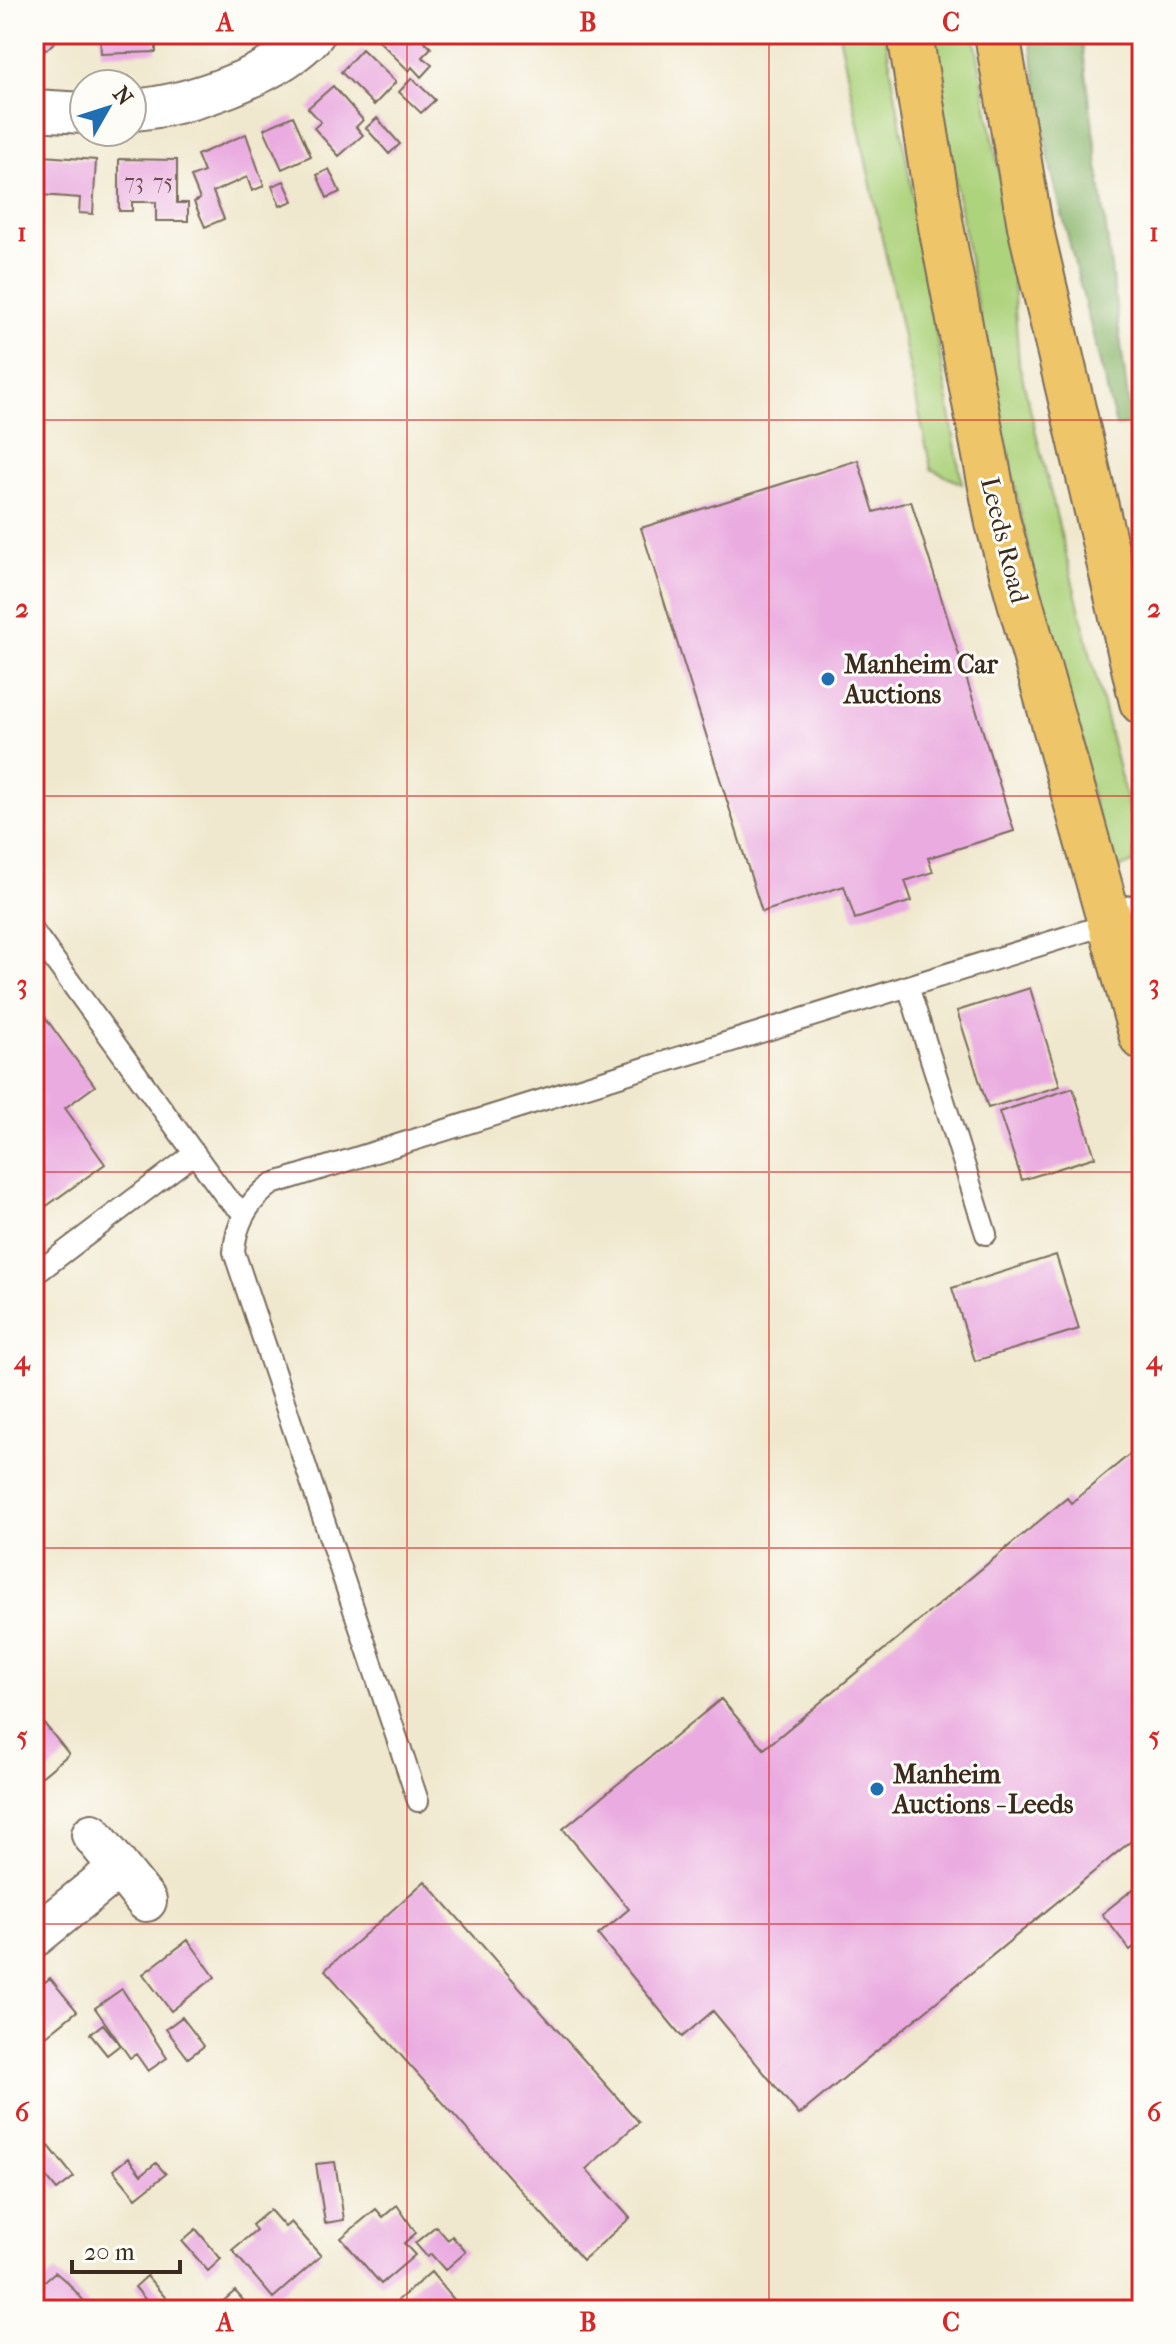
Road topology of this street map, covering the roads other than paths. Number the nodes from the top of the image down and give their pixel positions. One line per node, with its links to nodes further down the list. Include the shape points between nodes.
1 (314, 34): 4 (street, via 300,49 237,82)
2 (910, 34): 8 (main road, Leeds Road, via 998,523)
3 (997, 34): 7 (main road, via 1030,226)
4 (148, 108)
5 (34, 110): 6 (street)
6 (68, 112)
7 (1142, 702)
8 (1125, 918): 10 (lane); 11 (main road, Leeds Road)
9 (34, 932): 12 (lane)
10 (908, 986): 13 (lane, via 272,1184); 14 (lane)
11 (1142, 1037)
12 (195, 1153): 13 (lane); 15 (lane)
13 (244, 1213): 16 (lane, via 234,1252)
14 (986, 1234)
15 (34, 1275)
16 (418, 1801)
17 (92, 1834): 18 (street)
18 (119, 1868): 19 (street); 20 (street)
19 (146, 1901)
20 (34, 1937)

